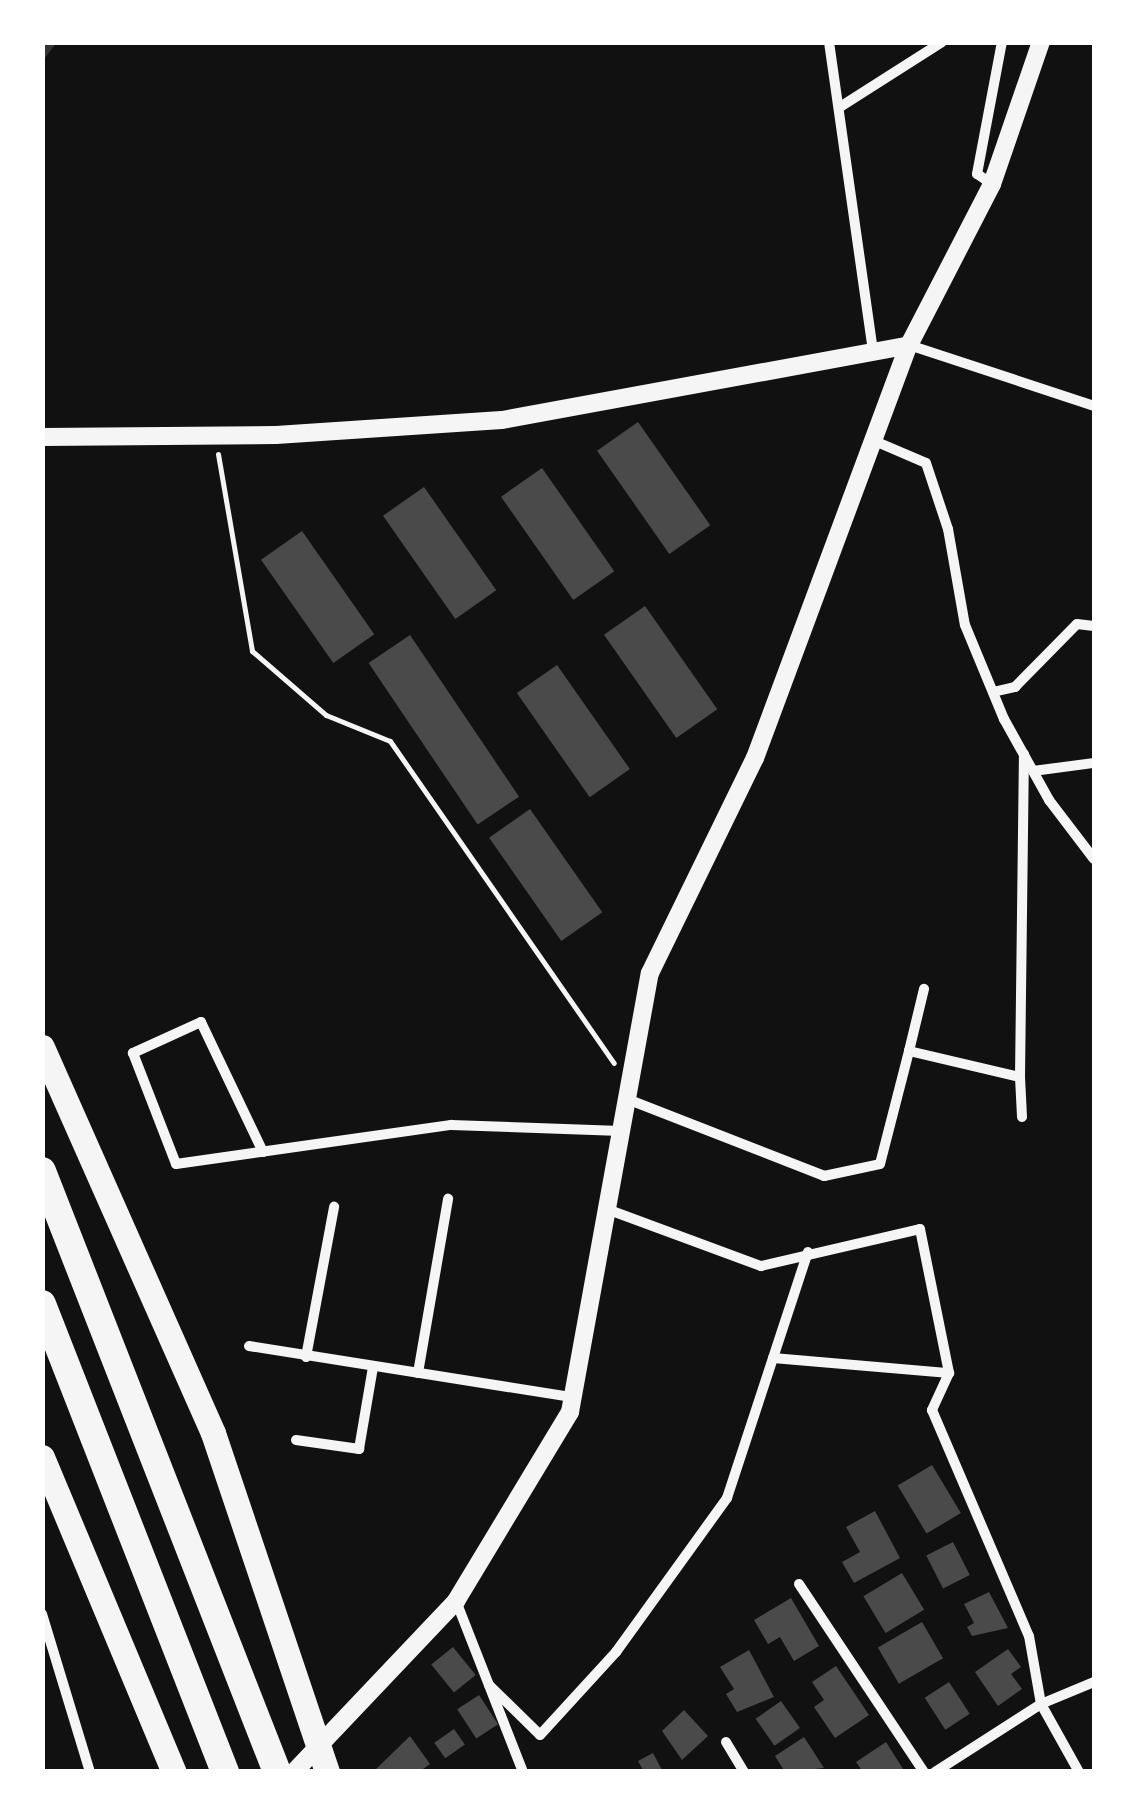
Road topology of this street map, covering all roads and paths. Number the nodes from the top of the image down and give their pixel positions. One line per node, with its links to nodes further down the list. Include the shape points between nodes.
1 (829, 42): 5 (street)
2 (942, 42): 5 (street)
3 (1002, 42): 6 (street, via 978,174)
4 (1041, 42): 6 (street)
5 (840, 107): 8 (street)
6 (992, 184): 7 (street)
7 (909, 345): 8 (street); 9 (street); 12 (street)
8 (873, 352): 11 (street, via 502,420)
9 (1094, 406)
10 (42, 436): 11 (street)
11 (215, 436): 23 (path, via 252,651 326,715 390,741)
12 (876, 442): 14 (street, via 926,463 948,529 966,625); 23 (street, via 755,758 650,973)
13 (1094, 626): 14 (street, via 1077,624 1015,687)
14 (993, 692): 15 (street)
15 (1024, 754): 17 (street); 22 (street)
16 (1094, 763): 17 (street)
17 (1033, 770): 18 (street)
18 (1094, 859)
19 (924, 989): 21 (street)
20 (42, 1048): 49 (highway, via 213,1433)
21 (909, 1052): 22 (street); 23 (street, via 880,1164 824,1176)
22 (1020, 1078): 24 (street)
23 (628, 1091): 25 (street)
24 (1022, 1117)
25 (621, 1131): 26 (street, via 451,1125); 30 (street)
26 (262, 1152): 26 (street, via 176,1164 133,1053 202,1022)
27 (42, 1171): 53 (highway)
28 (448, 1199): 38 (street)
29 (334, 1208): 34 (street)
30 (612, 1211): 31 (street, via 761,1266); 39 (street)
31 (808, 1252): 35 (street); 37 (street, via 920,1229)
32 (42, 1304): 52 (highway)
33 (249, 1346): 34 (street)
34 (306, 1356): 36 (street)
35 (773, 1358): 37 (street); 46 (street, via 727,1498 616,1652 540,1735)
36 (373, 1367): 38 (street); 40 (street, via 359,1448)
37 (950, 1373): 47 (street, via 932,1410 1029,1636)
38 (418, 1374): 39 (street)
39 (572, 1397): 43 (street)
40 (296, 1440)
41 (45, 1471): 51 (highway)
42 (799, 1584): 58 (street)
43 (456, 1601): 46 (street); 49 (street)
44 (42, 1614): 50 (street)
45 (1094, 1682): 47 (street)
46 (490, 1684): 56 (street)
47 (1041, 1704): 59 (street); 60 (street)
48 (726, 1742): 57 (street)
49 (319, 1746): 54 (street); 55 (highway)
50 (90, 1772)
51 (174, 1772)
52 (225, 1772)
53 (277, 1772)
54 (294, 1772)
55 (327, 1772)
56 (523, 1772)
57 (744, 1772)
58 (924, 1772)
59 (936, 1772)
60 (1079, 1772)

